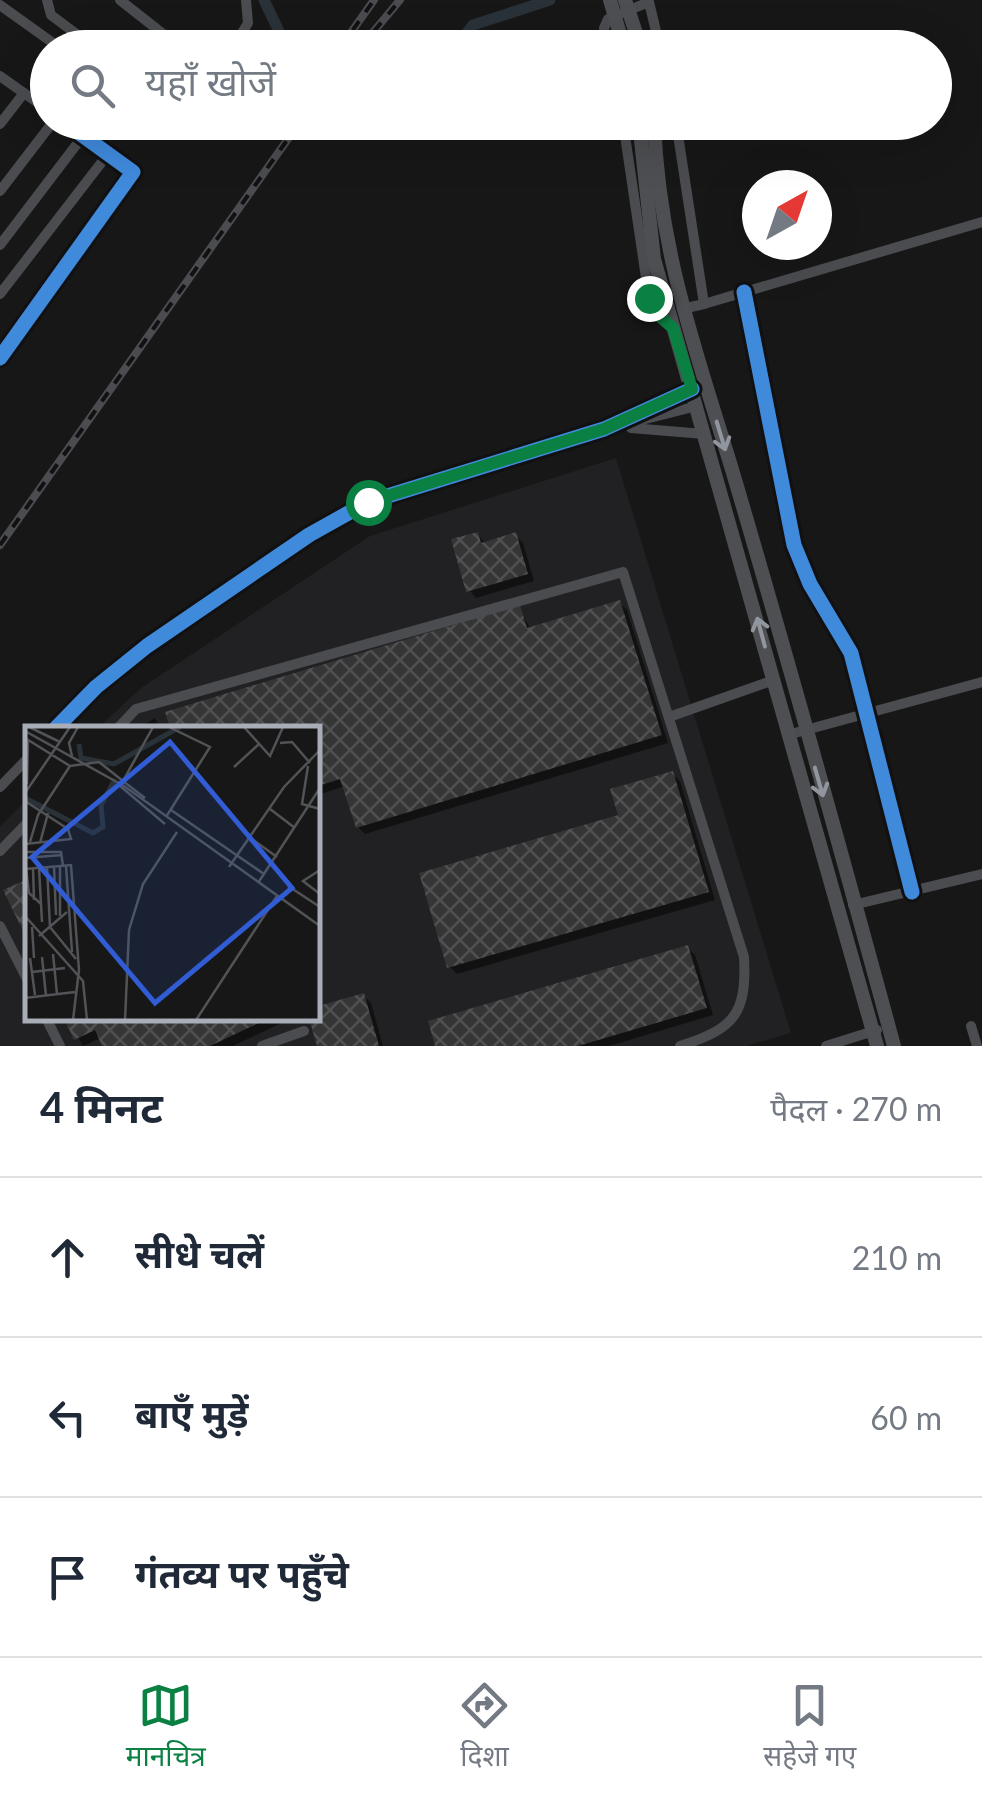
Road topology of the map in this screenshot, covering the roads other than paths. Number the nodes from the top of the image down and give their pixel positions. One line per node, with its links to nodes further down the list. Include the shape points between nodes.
1 (47, 0): 9 (street, via 52,15)
2 (120, 0): 10 (street)
3 (246, 0): 11 (street)
4 (610, 0): 13 (main road, bridge)
5 (625, 0): 14 (main road, bridge)
6 (651, 1): 12 (street, via 608,19); 15 (street)
7 (0, 5): 8 (street)
8 (35, 30)
9 (72, 30)
10 (158, 30)
11 (244, 30)
12 (607, 30)
13 (619, 30)
14 (634, 30)
15 (657, 30)
16 (0, 76): 17 (street)
17 (24, 93): 18 (street); 19 (street)
18 (30, 97)
19 (0, 124)
20 (39, 140): 30 (street)
21 (80, 140): 32 (street)
22 (89, 140): 28 (street)
23 (100, 140): 28 (street)
24 (626, 140): 37 (street, via 652,310)
25 (641, 140): 37 (main road, via 654,259)
26 (655, 140): 36 (main road, via 662,226)
27 (679, 140): 35 (street)
28 (96, 145): 29 (street)
29 (108, 154): 34 (street); 38 (street, via 134,172)
30 (0, 191)
31 (982, 222): 33 (street)
32 (0, 246)
33 (744, 292): 35 (street); 48 (street, via 794,545 852,652)
34 (0, 294)
35 (704, 304): 36 (street)
36 (682, 309): 52 (main road, one-way to 52)
37 (673, 328): 41 (main road)
38 (13, 341): 39 (street); 40 (street)
39 (0, 343)
40 (0, 358)
41 (692, 389): 42 (main road); 44 (street)
42 (698, 406): 43 (street); 45 (main road)
43 (626, 428): 44 (street); 45 (street)
44 (604, 429): 50 (street, via 368,502 338,518 147,646)
45 (704, 434): 46 (main road, one-way to 45)
46 (774, 680): 49 (street); 52 (main road)
47 (982, 682): 48 (street)
48 (868, 713): 52 (street); 58 (street)
49 (669, 717): 51 (street, via 623,572 136,709); 70 (street, via 744,956 746,985 731,1022)
50 (58, 726)
51 (120, 726)
52 (798, 733): 59 (main road, one-way to 59); 61 (main road)
53 (25, 761): 54 (street)
54 (0, 786)
55 (25, 825): 56 (street)
56 (0, 851)
57 (982, 874): 58 (street)
58 (912, 892): 59 (street)
59 (854, 905): 61 (main road)
60 (0, 926): 62 (street)
61 (861, 962): 64 (main road); 67 (main road)
62 (25, 975)
63 (48, 1021): 68 (street)
64 (888, 1026): 67 (street); 72 (main road)
65 (971, 1026): 73 (street)
66 (304, 1031): 69 (street)
67 (875, 1039): 71 (street)
68 (60, 1046)
69 (262, 1046)
70 (680, 1046)
71 (826, 1046)
72 (894, 1046)
73 (977, 1046)

